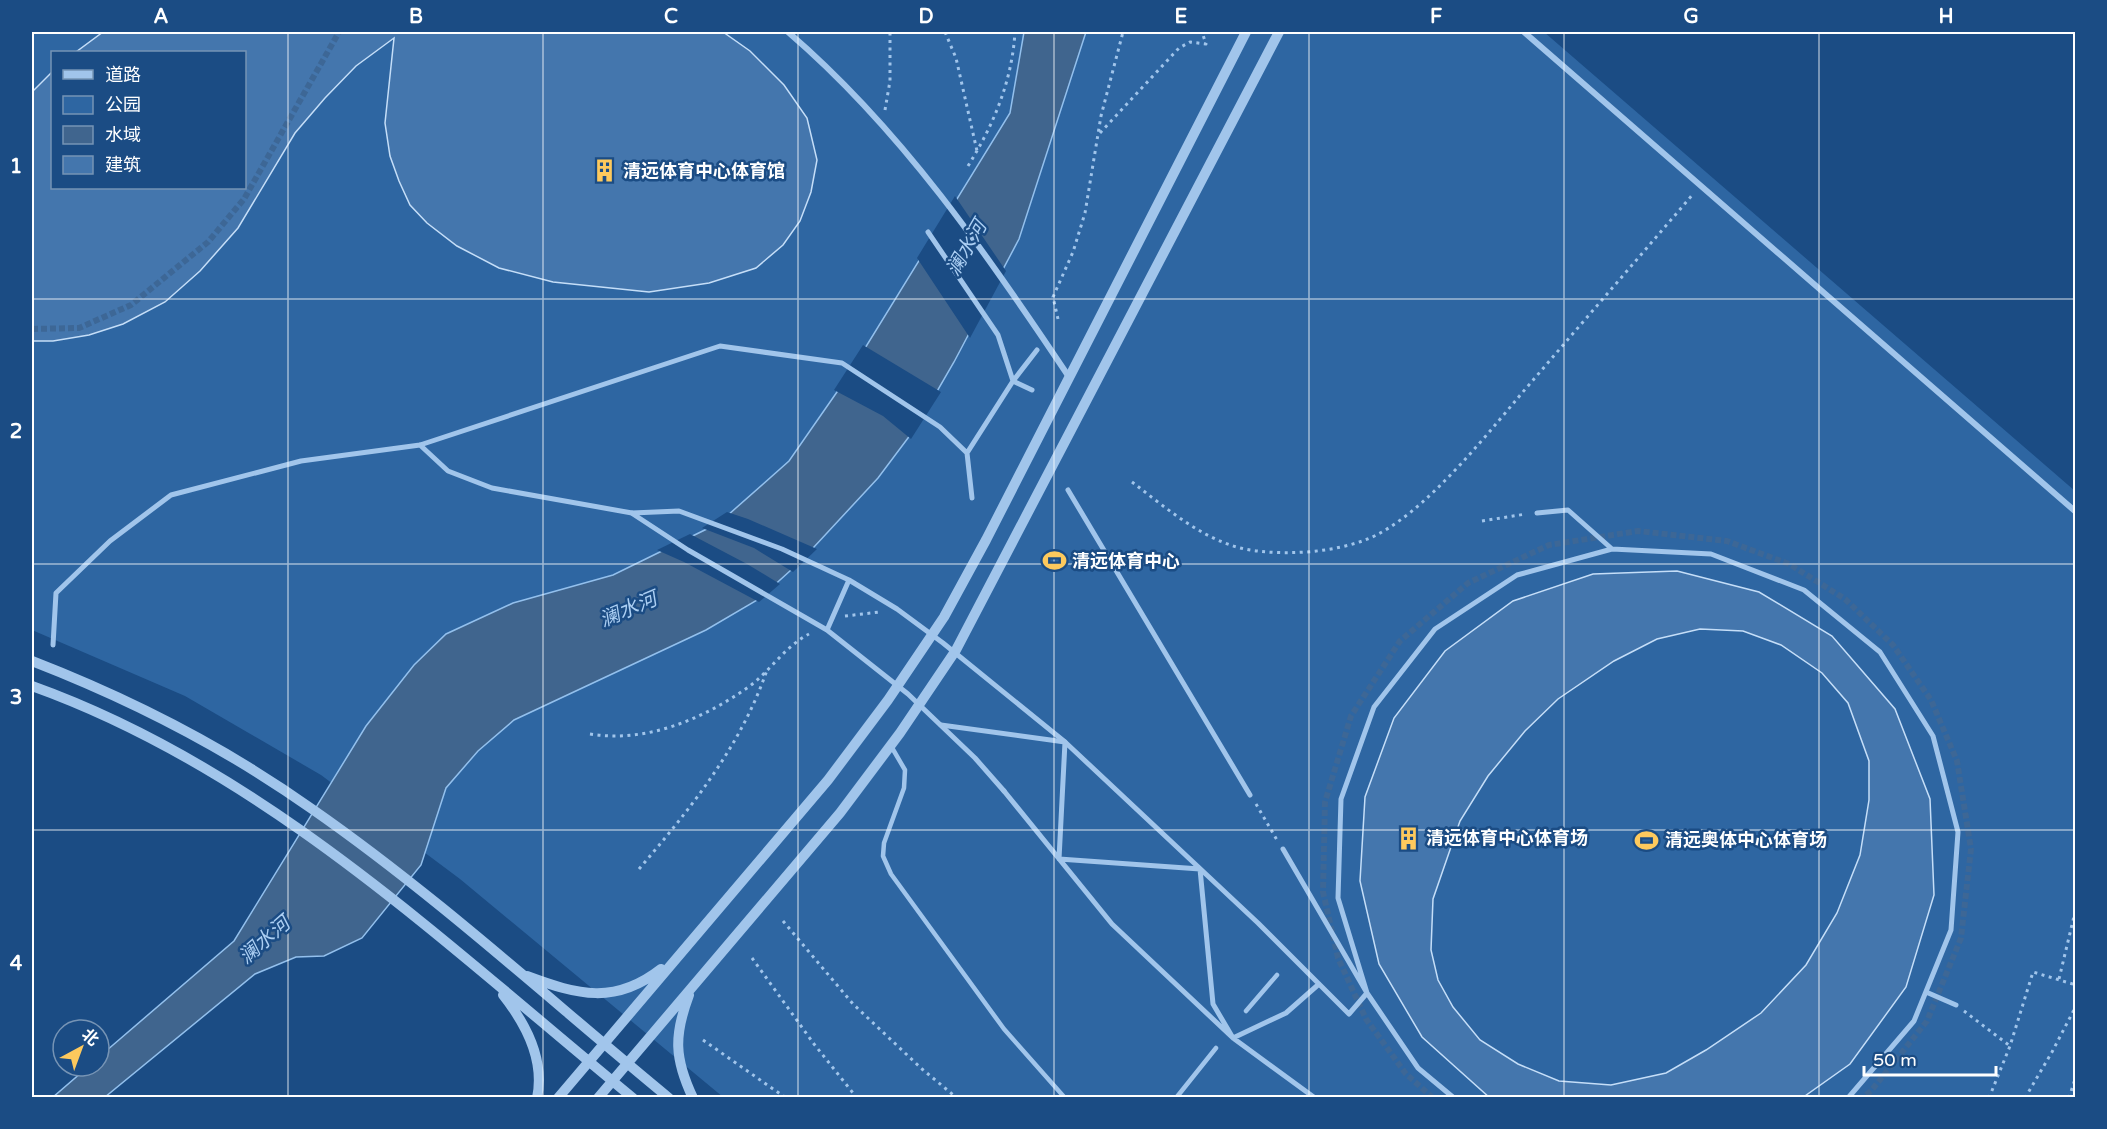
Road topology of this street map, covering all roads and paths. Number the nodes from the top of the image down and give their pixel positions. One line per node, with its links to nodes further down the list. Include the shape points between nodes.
1 (788, 32): 18 (street, via 856,97 946,202)
2 (890, 32): 10 (path)
3 (945, 32): 12 (path, via 956,58)
4 (1015, 32): 12 (path, via 1005,93)
5 (1123, 32): 11 (path)
6 (1202, 32): 11 (path, via 1206,44 1190,42 1179,48)
7 (1246, 32): 18 (street)
8 (1279, 32): 43 (street, via 998,573 956,650)
9 (1524, 32): 14 (street)
10 (885, 114)
11 (1098, 134): 16 (path, via 1084,213 1073,252 1053,297)
12 (977, 151): 13 (path)
13 (968, 166)
14 (1701, 185): 23 (path, via 1454,471 1398,521 1366,540 1332,548 1256,551 1222,542 1188,524); 26 (street)
15 (928, 232): 19 (street, via 998,335)
16 (1058, 320)
17 (1037, 350): 19 (street)
18 (1069, 377): 51 (street, via 944,617 888,700 828,780)
19 (1013, 381): 20 (street); 22 (street)
20 (1032, 390)
21 (420, 445): 22 (street, via 720,346 842,363 940,427); 27 (street, via 448,471 492,488); 36 (street, via 300,461 171,495 110,541 56,593)
22 (967, 453): 25 (street)
23 (1132, 482)
24 (1068, 490): 44 (street)
25 (972, 498)
26 (2076, 512)
27 (632, 513): 31 (street, bridge, via 679,512 782,549); 34 (street, bridge, via 688,550)
28 (1537, 513): 29 (path); 30 (street, via 1568,510)
29 (1482, 521)
30 (1612, 549): 60 (street, via 1711,554 1722,558 1804,590 1880,652 1933,736 1958,832 1951,930); 61 (street, via 1517,575 1435,629 1374,706 1341,799 1338,898)
31 (849, 580): 34 (street, bridge); 42 (street, bridge, via 943,643)
32 (882, 612): 33 (path)
33 (841, 617)
34 (828, 630): 40 (street, bridge)
35 (815, 631): 38 (path, via 798,639)
36 (53, 645)
37 (32, 661): 53 (street, via 142,708 311,807)
38 (767, 669): 41 (path, via 748,688 691,720 648,734 615,738); 47 (path, via 739,736 672,831)
39 (32, 686): 55 (street, via 127,726 186,757 296,825 400,904)
40 (941, 725): 42 (street, bridge); 46 (street, bridge, via 1004,791)
41 (590, 734)
42 (1065, 742): 46 (street); 48 (street)
43 (890, 746): 59 (street, via 840,813); 83 (lane, via 904,770 904,788 884,843 883,856 891,874 1004,1029)
44 (1250, 795): 45 (path)
45 (1283, 849): 61 (street)
46 (1059, 859): 48 (street); 65 (street, via 1112,924)
47 (639, 869)
48 (1200, 869): 57 (street); 65 (street, via 1213,1004)
49 (2076, 908): 56 (path)
50 (783, 921): 82 (path, via 853,1004)
51 (678, 956): 53 (street, via 646,981 613,994 564,990); 67 (street)
52 (752, 958): 81 (path)
53 (519, 974): 67 (street)
54 (1276, 975): 64 (lane)
55 (489, 979): 70 (street); 74 (street, via 510,1005 535,1053 539,1068)
56 (2059, 980): 58 (path); 68 (path, via 2033,972)
57 (1319, 984): 61 (street, via 1349,1014); 65 (street, via 1286,1013)
58 (2076, 986)
59 (692, 987): 71 (street); 79 (street, via 677,1041 682,1074)
60 (1926, 992): 62 (street); 87 (street, via 1914,1021)
61 (1367, 993): 86 (street, via 1418,1068)
62 (1956, 1005): 68 (path)
63 (2076, 1006): 89 (path)
64 (1246, 1011)
65 (1233, 1038): 85 (street)
66 (703, 1040): 80 (path)
67 (603, 1044): 70 (street); 71 (street)
68 (2010, 1046): 88 (path)
69 (1216, 1048): 84 (lane)
70 (589, 1061): 73 (street); 75 (street)
71 (627, 1063): 73 (street); 78 (street)
72 (2076, 1076): 90 (path)
73 (612, 1081): 76 (street); 77 (street)
74 (537, 1098)
75 (558, 1098)
76 (598, 1098)
77 (633, 1098)
78 (669, 1098)
79 (693, 1098)
80 (786, 1098)
81 (857, 1098)
82 (957, 1098)
83 (1065, 1098)
84 (1176, 1098)
85 (1315, 1098)
86 (1454, 1098)
87 (1848, 1098)
88 (1989, 1098)
89 (2025, 1098)
90 (2068, 1098)

